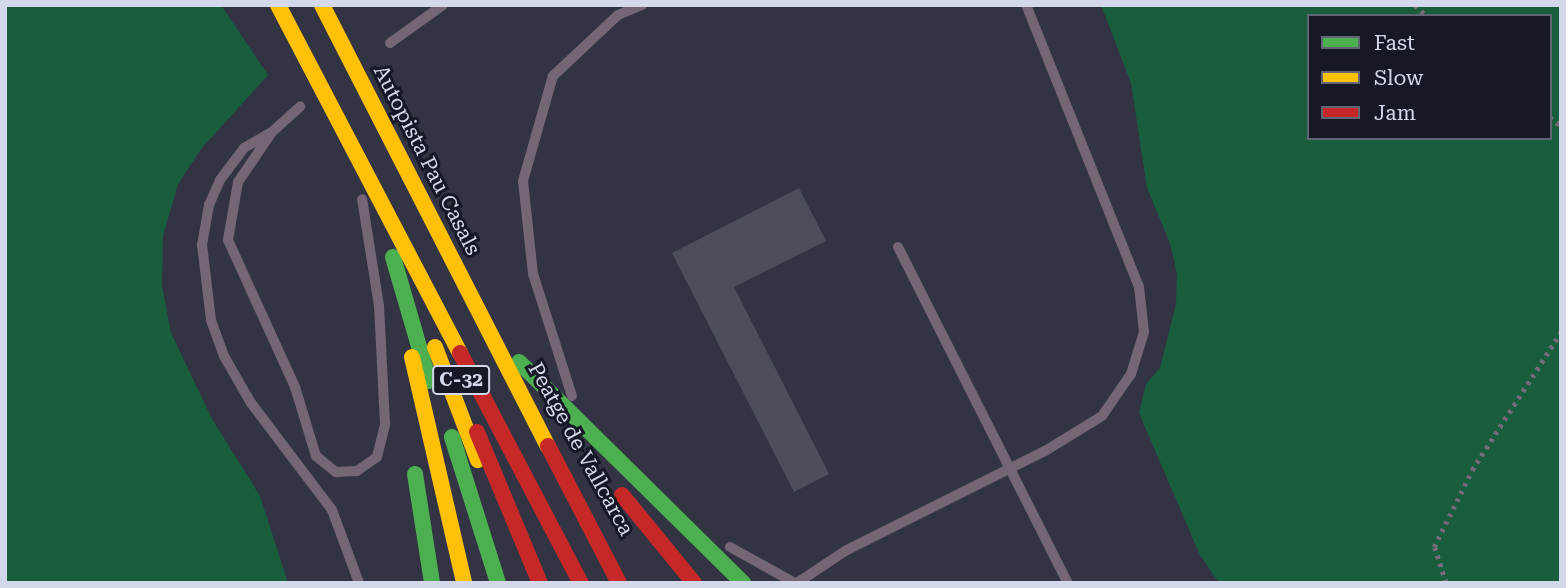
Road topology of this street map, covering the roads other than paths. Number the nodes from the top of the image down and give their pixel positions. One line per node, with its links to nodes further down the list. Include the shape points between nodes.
1 (278, 5): 9 (highway, C-32)
2 (322, 5): 12 (highway, Autopista Pau Casals / C-32)
3 (443, 5): 6 (lane)
4 (642, 5): 15 (lane, via 618,15 553,76 523,181 533,274 571,394)
5 (1026, 5): 18 (lane, via 1139,287 1144,332 1131,374 1102,416)
6 (390, 43)
7 (300, 107): 8 (lane)
8 (272, 132): 9 (lane, via 238,182 228,240 295,387 316,456 336,472 350,473 377,457 385,424 374,257); 21 (lane, via 235,156 209,205 202,262 211,320 244,391 332,510)
9 (350, 138): 10 (highway, C-32)
10 (370, 178): 13 (highway); 23 (highway); 24 (highway); 25 (highway); 26 (highway); 27 (highway); 28 (highway); 29 (highway); 30 (highway, C-32); 31 (highway); 32 (highway)
11 (898, 247): 18 (lane)
12 (493, 335): 14 (highway); 15 (highway); 17 (highway); 19 (highway); 33 (highway); 34 (highway); 35 (highway, Peatge de Vallcarca / C-32); 38 (highway); 39 (highway)
13 (404, 399)
14 (564, 434)
15 (594, 439): 20 (highway)
16 (412, 454): 22 (highway)
17 (598, 464)
18 (1012, 468): 41 (lane, via 845,551); 42 (lane)
19 (607, 506)
20 (677, 519): 40 (highway); 41 (lane)
21 (359, 583)
22 (432, 583)
23 (464, 583)
24 (476, 583)
25 (486, 583)
26 (498, 583)
27 (512, 583)
28 (525, 583)
29 (540, 583)
30 (552, 583)
31 (565, 583)
32 (581, 583)
33 (604, 583)
34 (619, 583)
35 (632, 583)
36 (678, 583): 37 (highway, via 610,486)
37 (694, 583)
38 (709, 583)
39 (724, 583)
40 (743, 583)
41 (796, 583)
42 (1068, 583)

